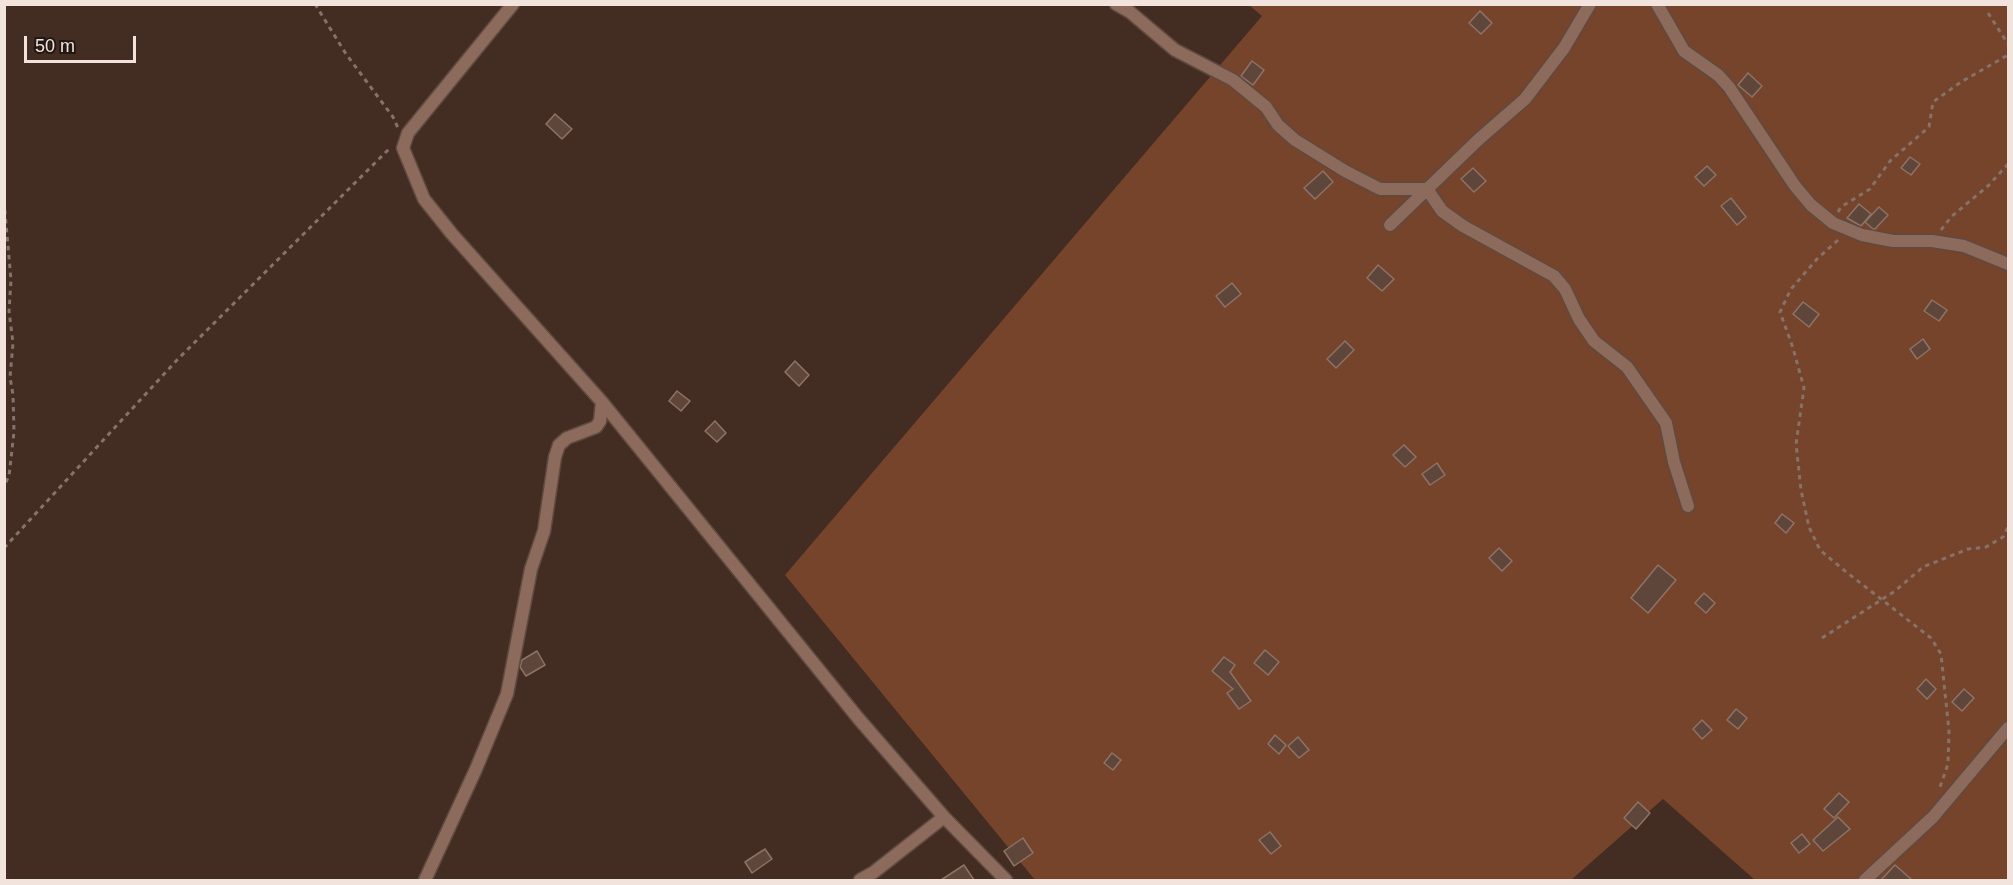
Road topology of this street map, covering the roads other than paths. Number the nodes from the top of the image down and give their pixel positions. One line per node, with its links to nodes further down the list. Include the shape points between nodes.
1 (513, 4): 8 (street, via 408,133 403,148 424,199)
2 (1116, 4): 5 (street, via 1176,50 1233,81 1266,107 1295,140 1345,171 1380,189)
3 (1590, 4): 5 (street, via 1564,48 1525,99)
4 (1657, 4): 7 (street, via 1684,51 1729,87 1795,186 1833,223 1862,235 1893,241 1964,246)
5 (1427, 189): 6 (street); 9 (street, via 1442,211 1554,276 1565,289 1594,341 1627,367 1666,423)
6 (1390, 225)
7 (2008, 264)
8 (602, 402): 11 (street, via 858,718); 12 (street, via 596,427 559,445 507,694)
9 (1688, 506)
10 (2008, 728): 15 (street, via 1933,817)
11 (944, 817): 13 (street); 14 (street)
12 (425, 880)
13 (860, 880)
14 (1006, 880)
15 (1865, 880)

